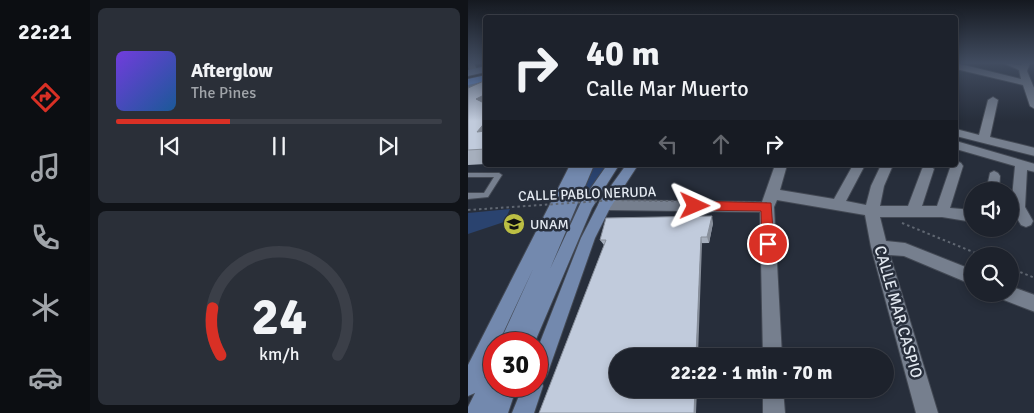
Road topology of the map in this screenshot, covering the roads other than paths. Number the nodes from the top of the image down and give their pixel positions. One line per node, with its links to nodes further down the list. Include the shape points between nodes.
1 (1023, 82): 2 (street)
2 (1026, 83): 6 (street)
3 (483, 84): 4 (main road)
4 (468, 87)
5 (993, 100): 8 (street)
6 (1034, 106)
7 (958, 133): 8 (street)
8 (984, 139): 10 (street)
9 (958, 145): 11 (street)
10 (1034, 152)
11 (1020, 163): 20 (street); 33 (street, via 1018,208)
12 (575, 167): 30 (main road)
13 (587, 167): 30 (main road)
14 (612, 167): 39 (main road, via 586,206)
15 (631, 167): 28 (main road)
16 (780, 167): 26 (street)
17 (858, 167): 27 (street)
18 (886, 167): 34 (street, via 874,194)
19 (955, 167): 31 (street)
20 (1034, 168)
21 (928, 169): 29 (street)
22 (468, 175): 25 (lane, via 499,175 486,195)
23 (994, 176): 24 (street)
24 (993, 182)
25 (468, 196)
26 (769, 201): 27 (street); 28 (street); 43 (street)
27 (838, 204): 34 (street)
28 (605, 205): 40 (main road, via 588,238)
29 (913, 211): 31 (street); 34 (street)
30 (560, 212): 38 (main road); 44 (main road)
31 (942, 212): 32 (street)
32 (964, 215)
33 (1030, 222)
34 (875, 230): 35 (street, via 905,250); 53 (street, CALLE MAR CASPIO)
35 (964, 274)
36 (1019, 298): 37 (street)
37 (1034, 304)
38 (513, 332)
39 (530, 332)
40 (553, 333): 41 (main road); 42 (main road)
41 (548, 334)
42 (548, 346)
43 (772, 348)
44 (468, 386)
45 (484, 397): 49 (main road)
46 (503, 397): 50 (main road)
47 (529, 397): 51 (main road)
48 (773, 398): 52 (street)
49 (476, 413)
50 (497, 413)
51 (522, 413)
52 (774, 413)
53 (927, 413)

